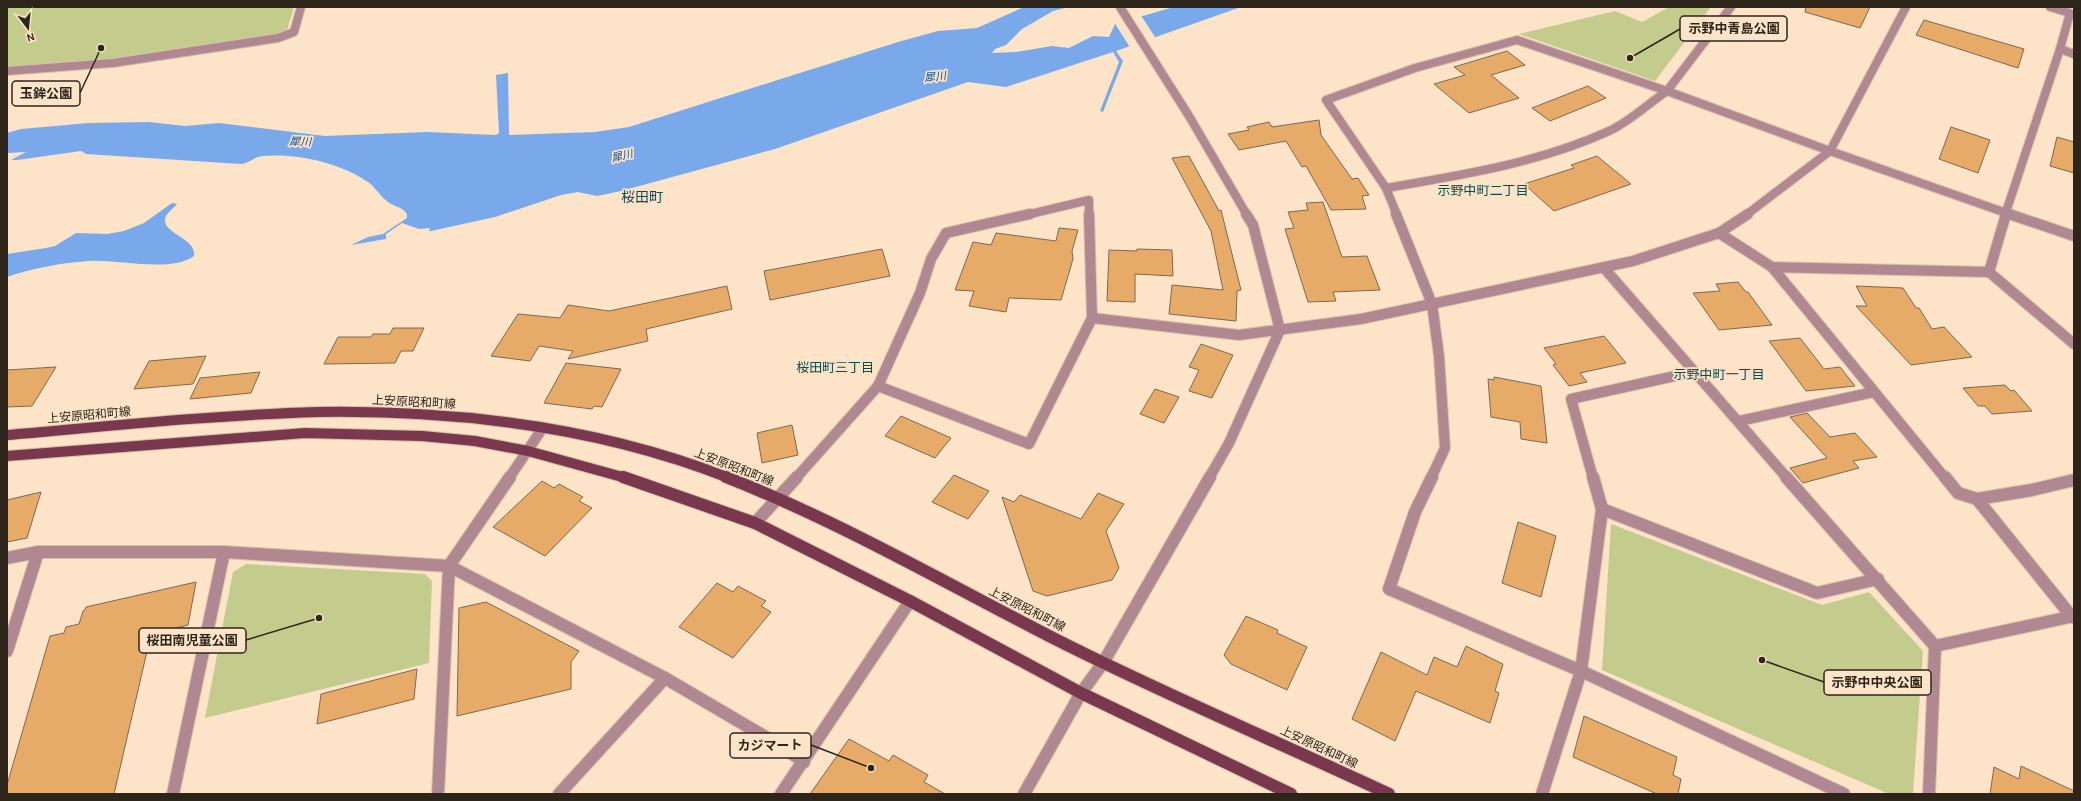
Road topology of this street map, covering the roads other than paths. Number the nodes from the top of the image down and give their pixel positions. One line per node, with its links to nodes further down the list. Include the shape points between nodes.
1 (301, 7): 9 (street, via 294,32 287,36 113,63)
2 (1120, 7): 21 (street, via 1189,116 1253,225)
3 (1730, 7): 10 (street)
4 (1906, 7): 11 (street)
5 (2050, 7): 6 (street)
6 (2071, 10): 7 (street)
7 (2060, 49): 8 (street); 13 (street)
8 (2074, 54)
9 (7, 71)
10 (1667, 91): 11 (street); 12 (street, via 1610,130 1572,146 1494,169); 12 (street, via 1517,40 1416,68 1326,100)
11 (1830, 151): 13 (street); 14 (street, via 1766,202)
12 (1386, 188): 19 (street)
13 (2006, 212): 15 (street); 18 (street)
14 (1719, 233): 16 (street); 17 (street)
15 (2074, 236)
16 (1772, 267): 18 (street); 25 (street)
17 (1604, 268): 19 (street); 23 (street)
18 (1989, 272): 22 (street)
19 (1432, 304): 21 (street, via 1361,319); 46 (street, via 1439,356 1445,448 1416,512 1389,589)
20 (1092, 318): 21 (street, via 1239,336); 24 (street, via 1029,444); 24 (street, via 1089,200 946,233 931,259 920,293)
21 (1280, 330): 45 (street, via 1229,443)
22 (2074, 344)
23 (1693, 372): 26 (street); 34 (street, via 1571,399)
24 (878, 386): 32 (street)
25 (1874, 392): 26 (street); 33 (street, via 1958,493)
26 (1740, 422): 40 (street)
27 (542, 429): 28 (main road, 上安原昭和町線, via 504,422 433,415 362,412 218,417); 29 (street); 32 (main road, 上安原昭和町線, via 664,456)
28 (7, 434)
29 (528, 451): 30 (main road, via 475,441 422,436 305,433); 35 (main road, via 631,479); 39 (street)
30 (7, 456)
31 (2074, 480): 33 (street)
32 (777, 498): 35 (street); 45 (main road, 上安原昭和町線, via 836,524)
33 (1977, 499): 42 (street)
34 (1602, 509): 40 (street, via 1817,593); 46 (street)
35 (755, 523): 41 (main road)
36 (38, 552): 37 (street); 38 (street); 44 (street)
37 (224, 552): 39 (street); 50 (street)
38 (7, 558)
39 (449, 566): 47 (street); 51 (street)
40 (1878, 579): 43 (street)
41 (910, 601): 48 (main road); 49 (street)
42 (2073, 616): 43 (street)
43 (1935, 646): 59 (street)
44 (7, 651)
45 (1103, 663): 48 (street); 56 (main road, 上安原昭和町線)
46 (1581, 671): 57 (street); 58 (street)
47 (665, 678): 49 (street); 52 (street)
48 (1081, 693): 54 (street); 55 (main road)
49 (804, 762): 53 (street)
50 (173, 794)
51 (438, 794)
52 (559, 794)
53 (781, 794)
54 (1024, 794)
55 (1291, 794)
56 (1389, 794)
57 (1542, 794)
58 (1844, 794)
59 (1929, 794)

